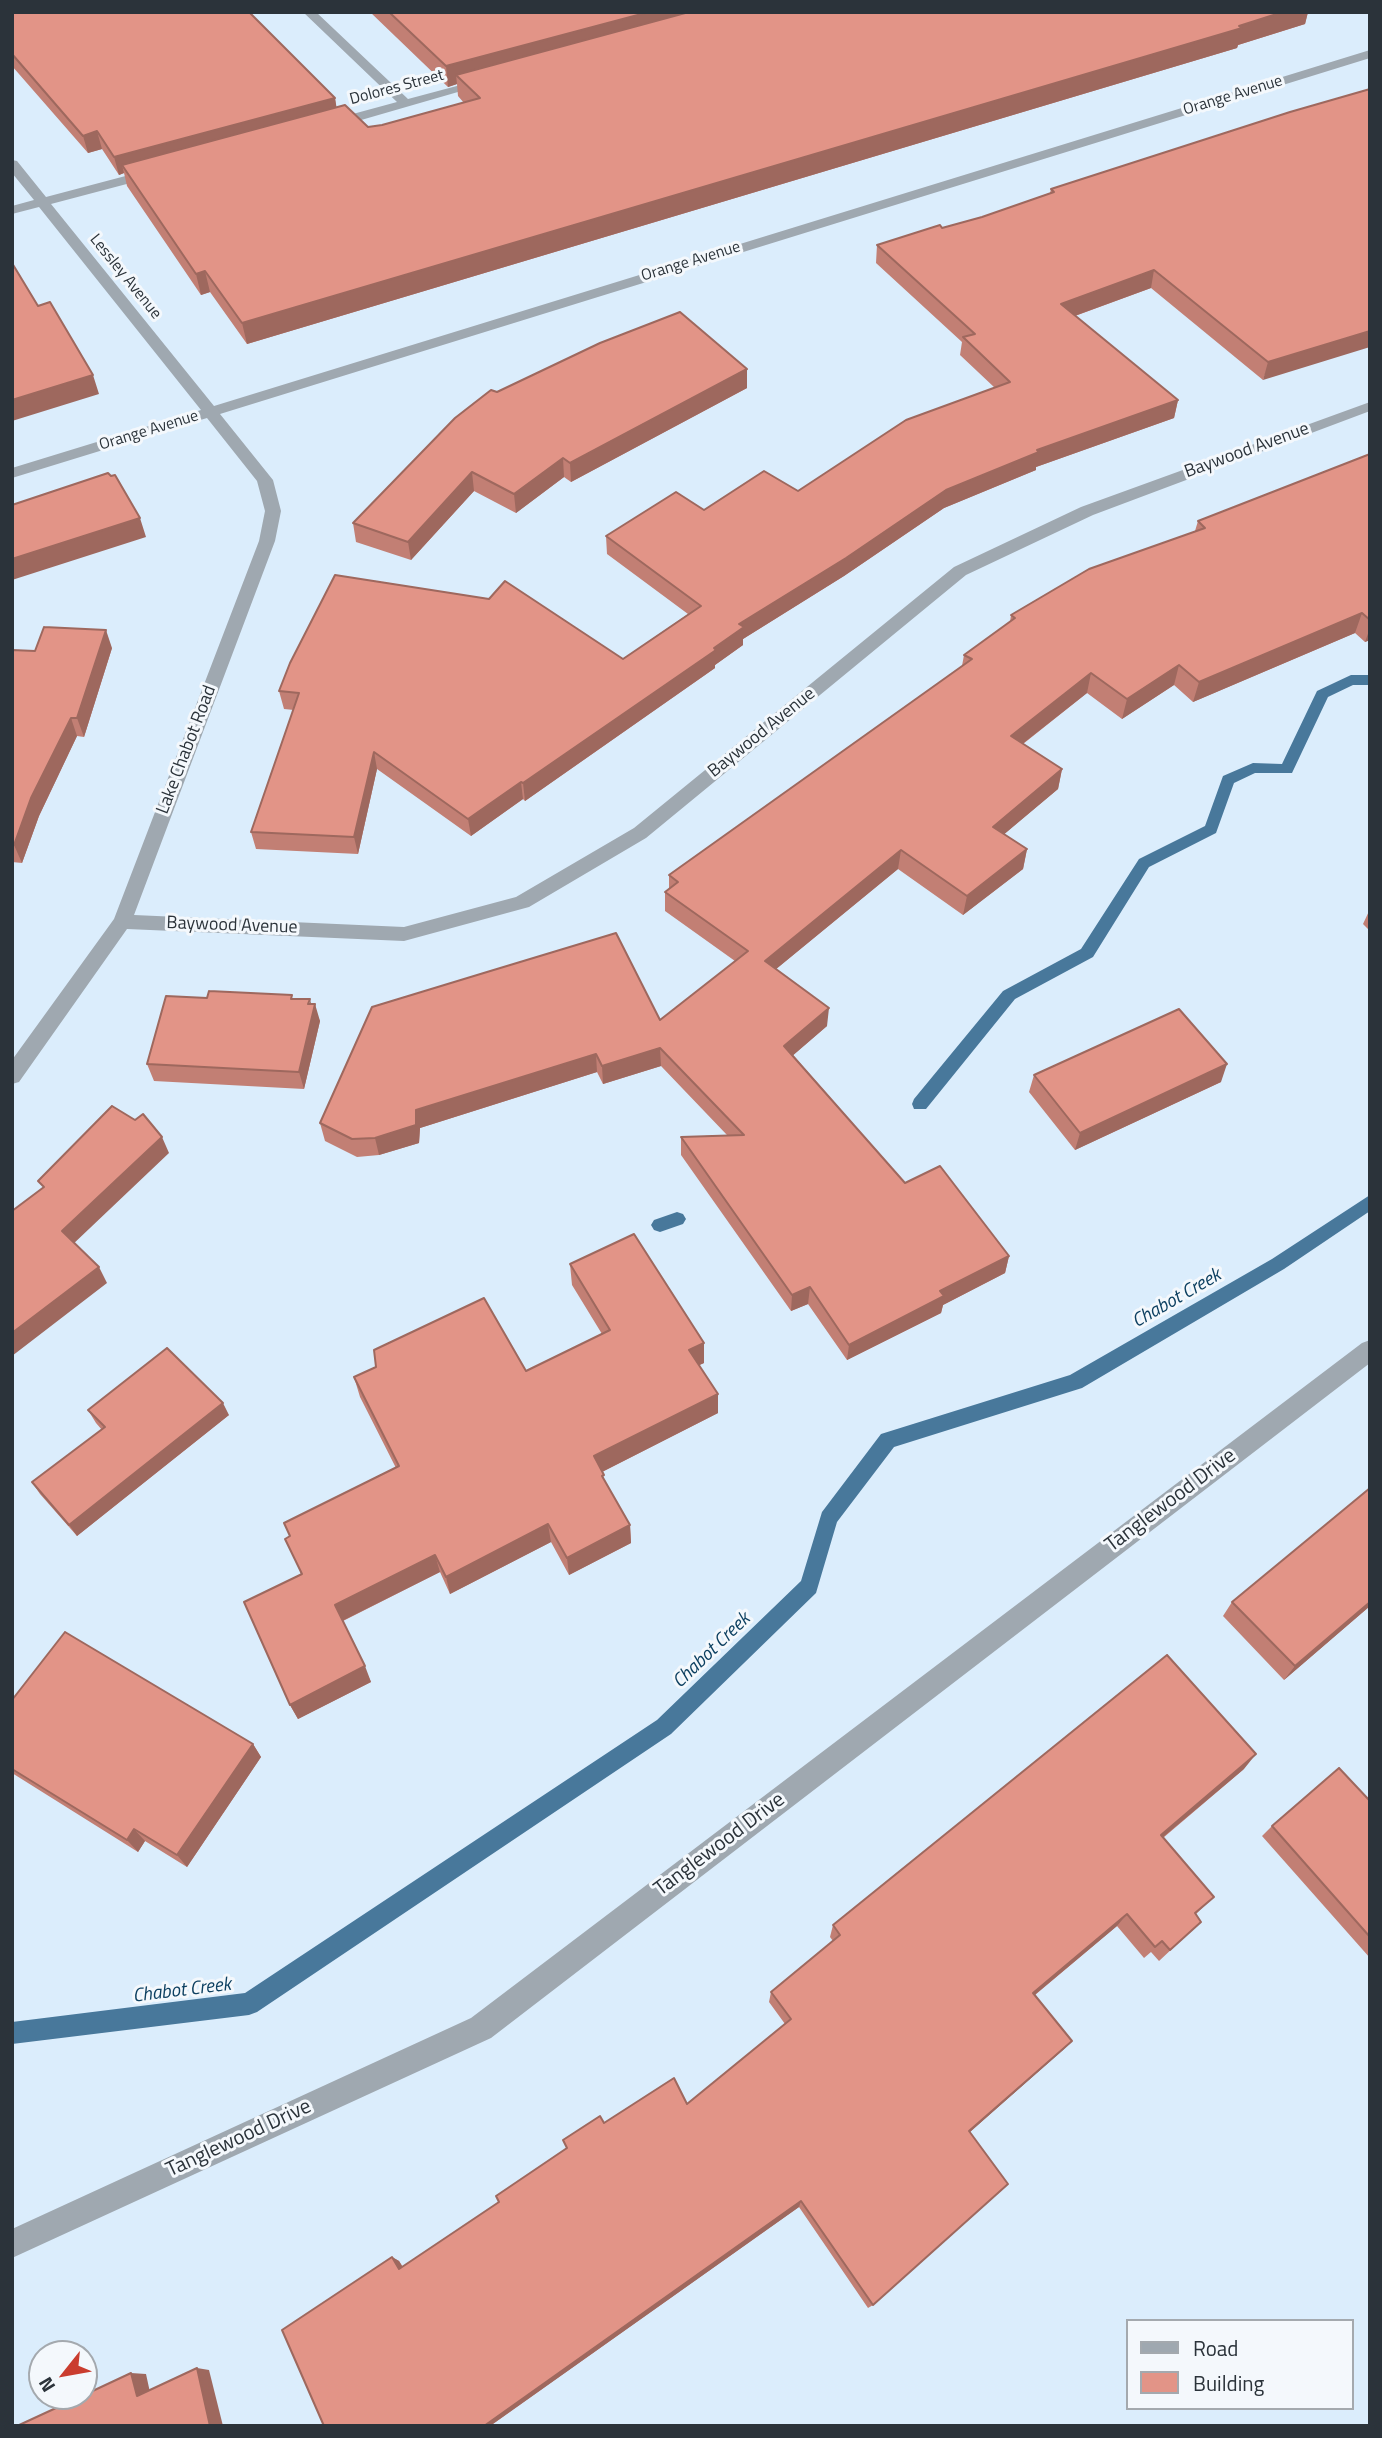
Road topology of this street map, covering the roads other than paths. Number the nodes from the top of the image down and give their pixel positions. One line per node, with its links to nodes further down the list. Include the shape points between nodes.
1 (309, 12): 4 (street)
2 (1370, 54): 11 (street, Orange Avenue)
3 (499, 79): 4 (street, Dolores Street)
4 (406, 104): 5 (street, Dolores Street)
5 (315, 129)
6 (12, 164): 8 (street, Lessley Avenue)
7 (172, 167): 8 (street)
8 (43, 202): 9 (street); 11 (street, Lessley Avenue)
9 (12, 210)
10 (1370, 405): 13 (street, Baywood Avenue, via 1087,511 960,571 640,833 522,902 404,934)
11 (211, 412): 12 (street, Orange Avenue); 13 (street, Lake Chabot Road, via 265,480 273,511 267,541)
12 (12, 473)
13 (122, 922): 14 (street, Lake Chabot Road)
14 (12, 1076)
15 (1370, 1350): 16 (street, Tanglewood Drive, via 481,2028)
16 (12, 2244)

